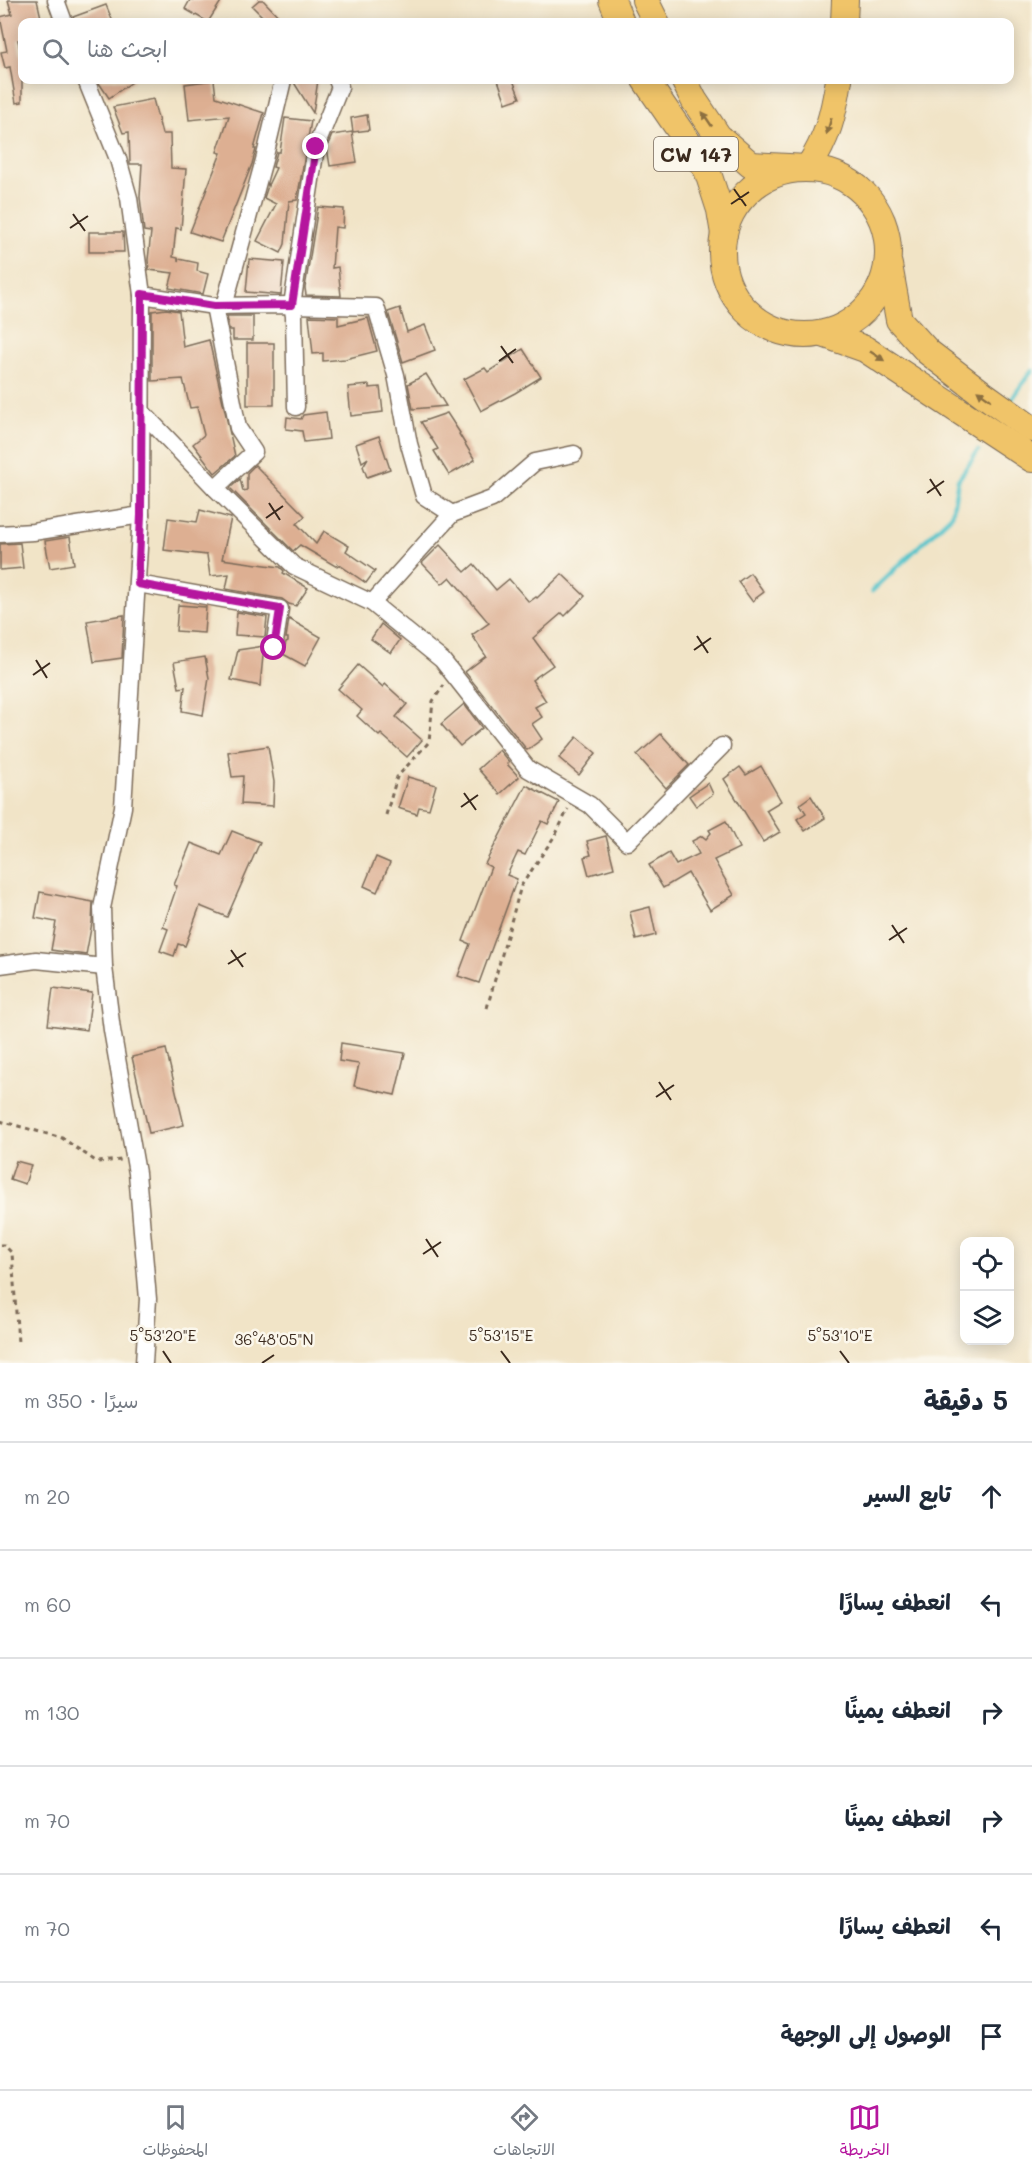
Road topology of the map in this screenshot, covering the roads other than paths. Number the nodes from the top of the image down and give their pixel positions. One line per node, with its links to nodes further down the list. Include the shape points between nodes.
1 (56, 0): 5 (street)
2 (612, 0): 6 (highway)
3 (645, 0): 7 (highway)
4 (845, 0): 8 (highway)
5 (63, 18)
6 (619, 18)
7 (654, 18)
8 (844, 18)
9 (88, 84): 18 (street, via 129,198)
10 (282, 84): 20 (street, via 264,160)
11 (339, 84): 19 (street, via 316,147)
12 (648, 84): 16 (highway, CW 147, via 707,170)
13 (686, 84): 15 (highway, CW 147, one-way to 13, via 751,165 718,136)
14 (838, 84): 15 (highway, one-way to 15, via 824,142)
15 (808, 168): 16 (highway, via 761,181 741,198 730,216); 17 (highway, via 834,175 858,189 877,209 887,235)
16 (724, 238): 21 (highway, via 724,264 731,289 745,310 766,326 790,334)
17 (888, 262): 21 (highway, via 881,287 867,308 847,324); 24 (highway, one-way to 17, via 928,352 899,320)
18 (142, 294): 20 (street); 23 (street)
19 (292, 305): 20 (street); 22 (street); 28 (street, via 376,307 424,496)
20 (219, 306): 27 (street, via 238,428 254,452)
21 (823, 334): 26 (highway, one-way to 26, via 866,349)
22 (296, 407)
23 (142, 412): 27 (street); 29 (street)
24 (1032, 429)
25 (574, 454): 28 (street, via 535,462 492,499)
26 (1032, 459)
27 (215, 488): 32 (street, via 294,566)
28 (452, 514): 32 (street)
29 (141, 515): 30 (street); 31 (street)
30 (0, 534)
31 (138, 584): 33 (street, via 280,609); 36 (street, via 123,807 102,908)
32 (372, 603): 34 (street, via 442,660 528,769 590,805 627,842)
33 (274, 648)
34 (722, 746)
35 (0, 965): 36 (street, via 36,960)
36 (104, 967): 37 (street, via 135,1158 148,1299)
37 (144, 1363)

